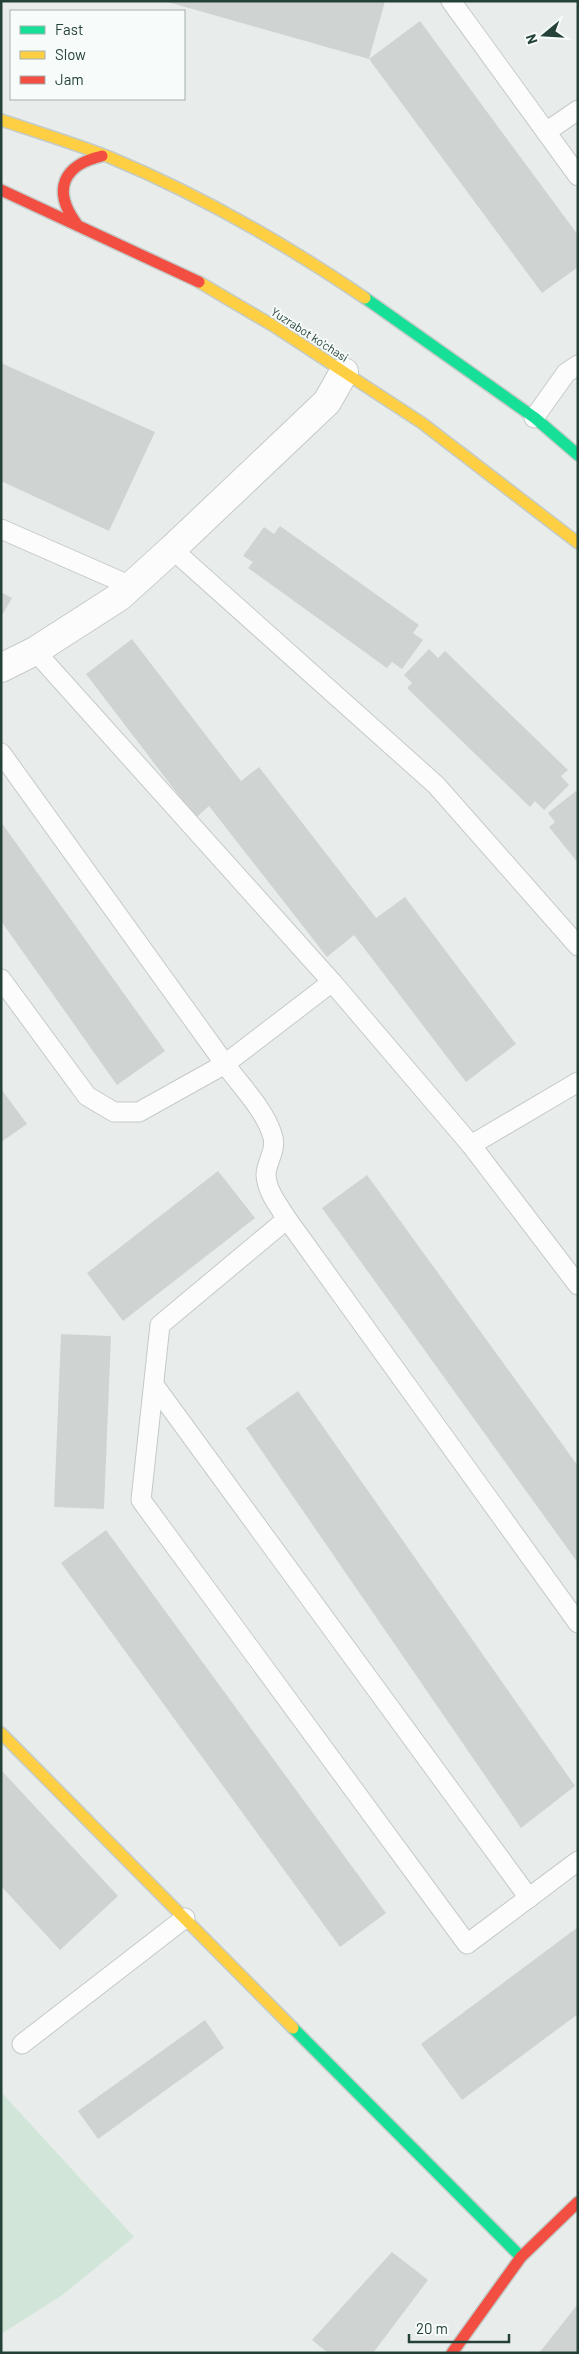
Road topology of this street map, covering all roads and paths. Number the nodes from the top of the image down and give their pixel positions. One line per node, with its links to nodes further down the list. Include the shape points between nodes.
1 (451, 1): 4 (lane)
2 (578, 110): 4 (lane)
3 (1, 120): 5 (main road)
4 (546, 132): 6 (lane)
5 (102, 156): 8 (main road, via 80,162 65,180 63,203); 11 (main road, via 205,202 306,259 373,302)
6 (578, 176)
7 (1, 190): 8 (main road, Yuzrabot ko'chasi)
8 (76, 223): 10 (main road, Yuzrabot ko'chasi, via 199,282 272,324)
9 (578, 365): 11 (lane, via 566,373)
10 (344, 372): 14 (main road, Yuzrabot ko'chasi, via 422,422); 15 (street, via 327,402)
11 (534, 418): 12 (main road)
12 (578, 455)
13 (1, 529): 16 (lane)
14 (578, 542)
15 (172, 549): 16 (street); 20 (lane, via 436,785)
16 (131, 586): 17 (street)
17 (35, 651): 18 (street); 22 (lane)
18 (1, 668)
19 (1, 753): 23 (lane)
20 (578, 946)
21 (1, 979): 23 (lane, via 87,1096 114,1112 139,1112)
22 (332, 982): 23 (lane); 25 (lane)
23 (225, 1064): 26 (lane, via 264,1117 273,1135 273,1154 266,1173 269,1190)
24 (578, 1082): 25 (lane)
25 (471, 1145): 27 (lane)
26 (287, 1219): 28 (lane, via 160,1325); 29 (lane)
27 (578, 1285)
28 (154, 1385): 32 (lane); 32 (lane, via 141,1500 467,1944)
29 (578, 1623)
30 (1, 1733): 33 (main road)
31 (578, 1861): 32 (lane)
32 (529, 1898)
33 (185, 1918): 34 (lane); 36 (main road)
34 (22, 2044)
35 (578, 2202): 36 (main road)
36 (521, 2257): 37 (main road)
37 (452, 2353)

